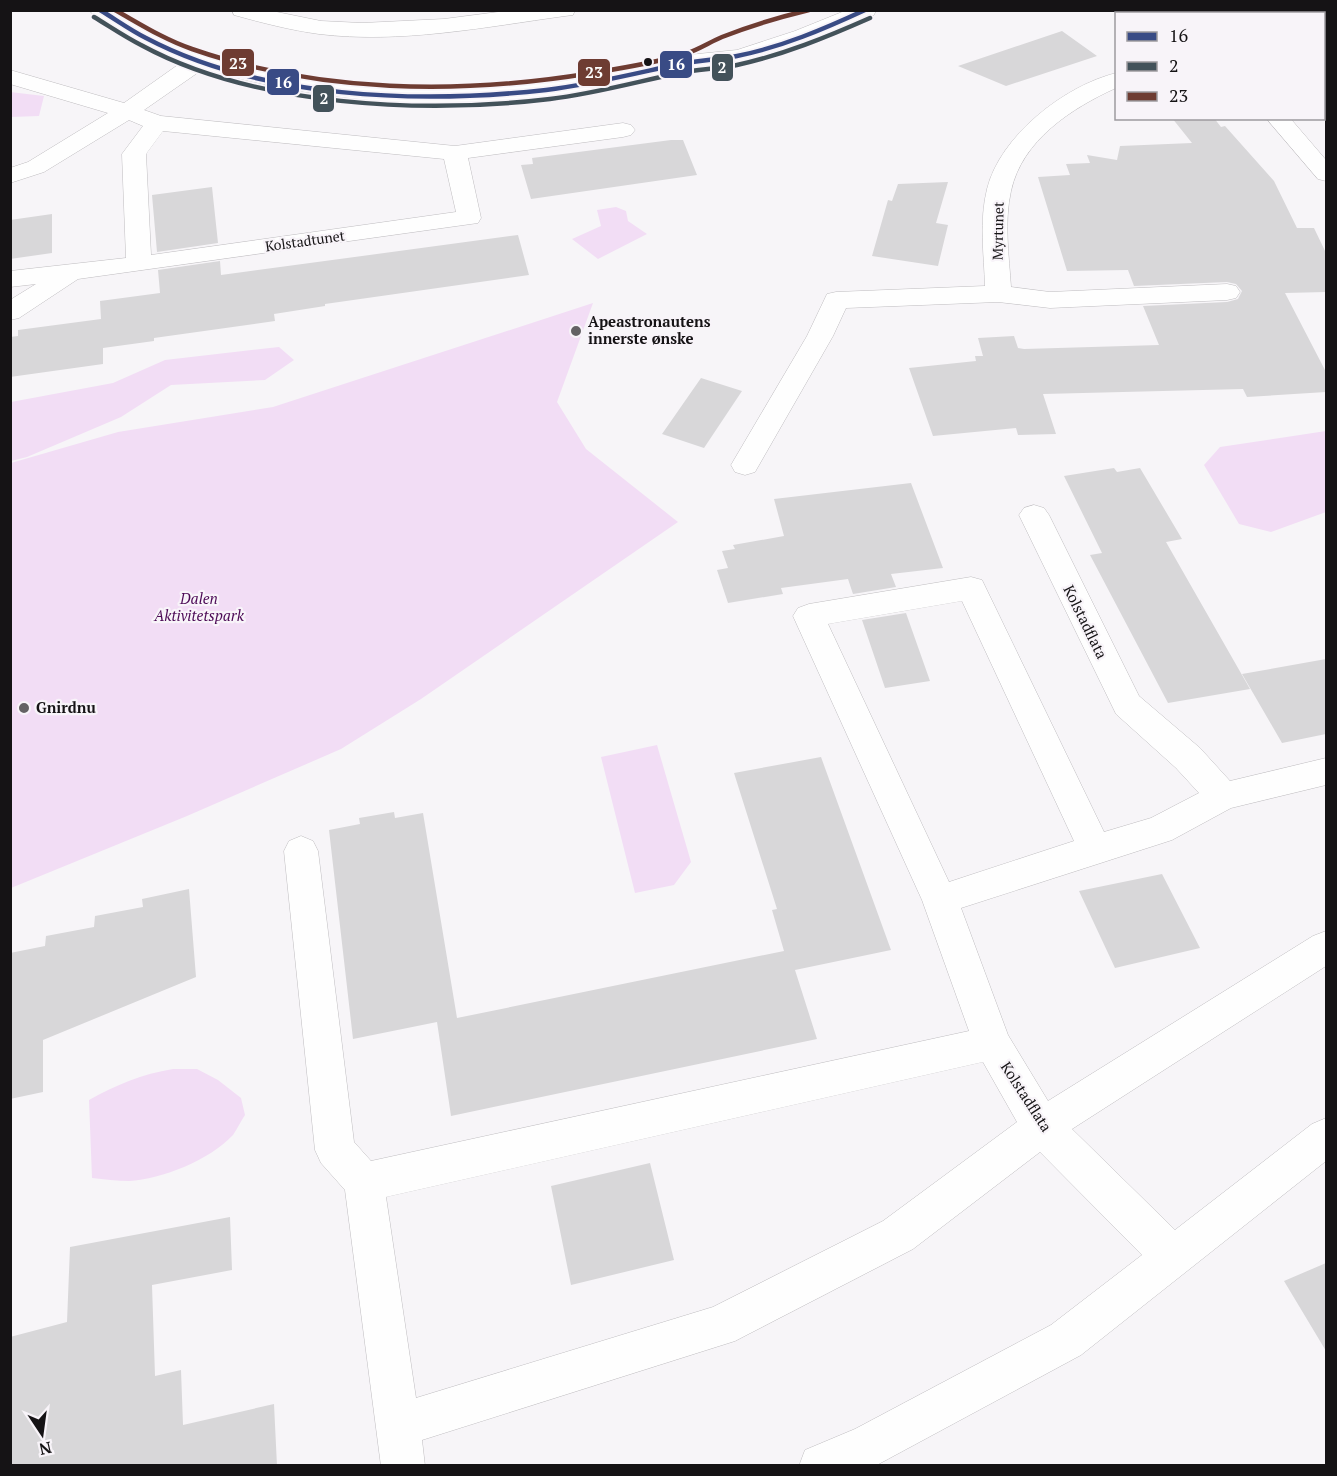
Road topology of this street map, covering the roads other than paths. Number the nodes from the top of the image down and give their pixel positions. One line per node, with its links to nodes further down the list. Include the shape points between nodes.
1 (99, 10): 8 (street)
2 (242, 10): 7 (street, via 274,22)
3 (365, 10): 7 (street)
4 (565, 10): 7 (street, via 406,29)
5 (857, 10): 9 (street, via 726,45)
6 (866, 10): 9 (street, via 834,25 746,53)
7 (353, 29)
8 (198, 61): 9 (street, via 271,79 350,91 426,95 543,90); 12 (street)
9 (691, 62)
10 (10, 77): 12 (street)
11 (1115, 80): 23 (street, Myrtunet, via 1089,91 1055,114 1026,142 1006,171 999,189 996,220)
12 (127, 111): 14 (street); 18 (street, via 36,167)
13 (1279, 120): 17 (street)
14 (157, 123): 16 (street); 19 (street, via 134,154)
15 (623, 130): 16 (street)
16 (455, 153): 19 (street, Kolstadtunet, via 469,218)
17 (1326, 174)
18 (10, 176)
19 (139, 264): 20 (street, Kolstadtunet)
20 (74, 270): 21 (street, Kolstadtunet); 24 (street, Kolstadtunet)
21 (10, 279)
22 (1227, 292): 23 (street, via 1050,300)
23 (998, 294): 25 (street, via 836,300 820,336)
24 (10, 312)
25 (745, 465)
26 (1034, 516): 28 (street, Kolstadflata, via 1127,705 1188,758)
27 (1326, 772): 28 (street)
28 (1223, 796): 29 (street, via 1160,830)
29 (1095, 849): 31 (street); 31 (street, Kolstadflata, via 971,588 809,616)
30 (301, 851): 36 (street, via 334,1150)
31 (940, 900): 33 (street, Kolstadflata)
32 (1326, 947): 34 (street)
33 (992, 1043): 34 (street, Kolstadflata); 36 (street)
34 (1042, 1127): 37 (street, Kolstadflata); 38 (street, via 898,1235 720,1326)
35 (1326, 1137): 37 (street)
36 (364, 1182): 38 (street)
37 (1172, 1256): 39 (street, via 1066,1340 871,1445)
38 (400, 1446)
39 (821, 1466)

